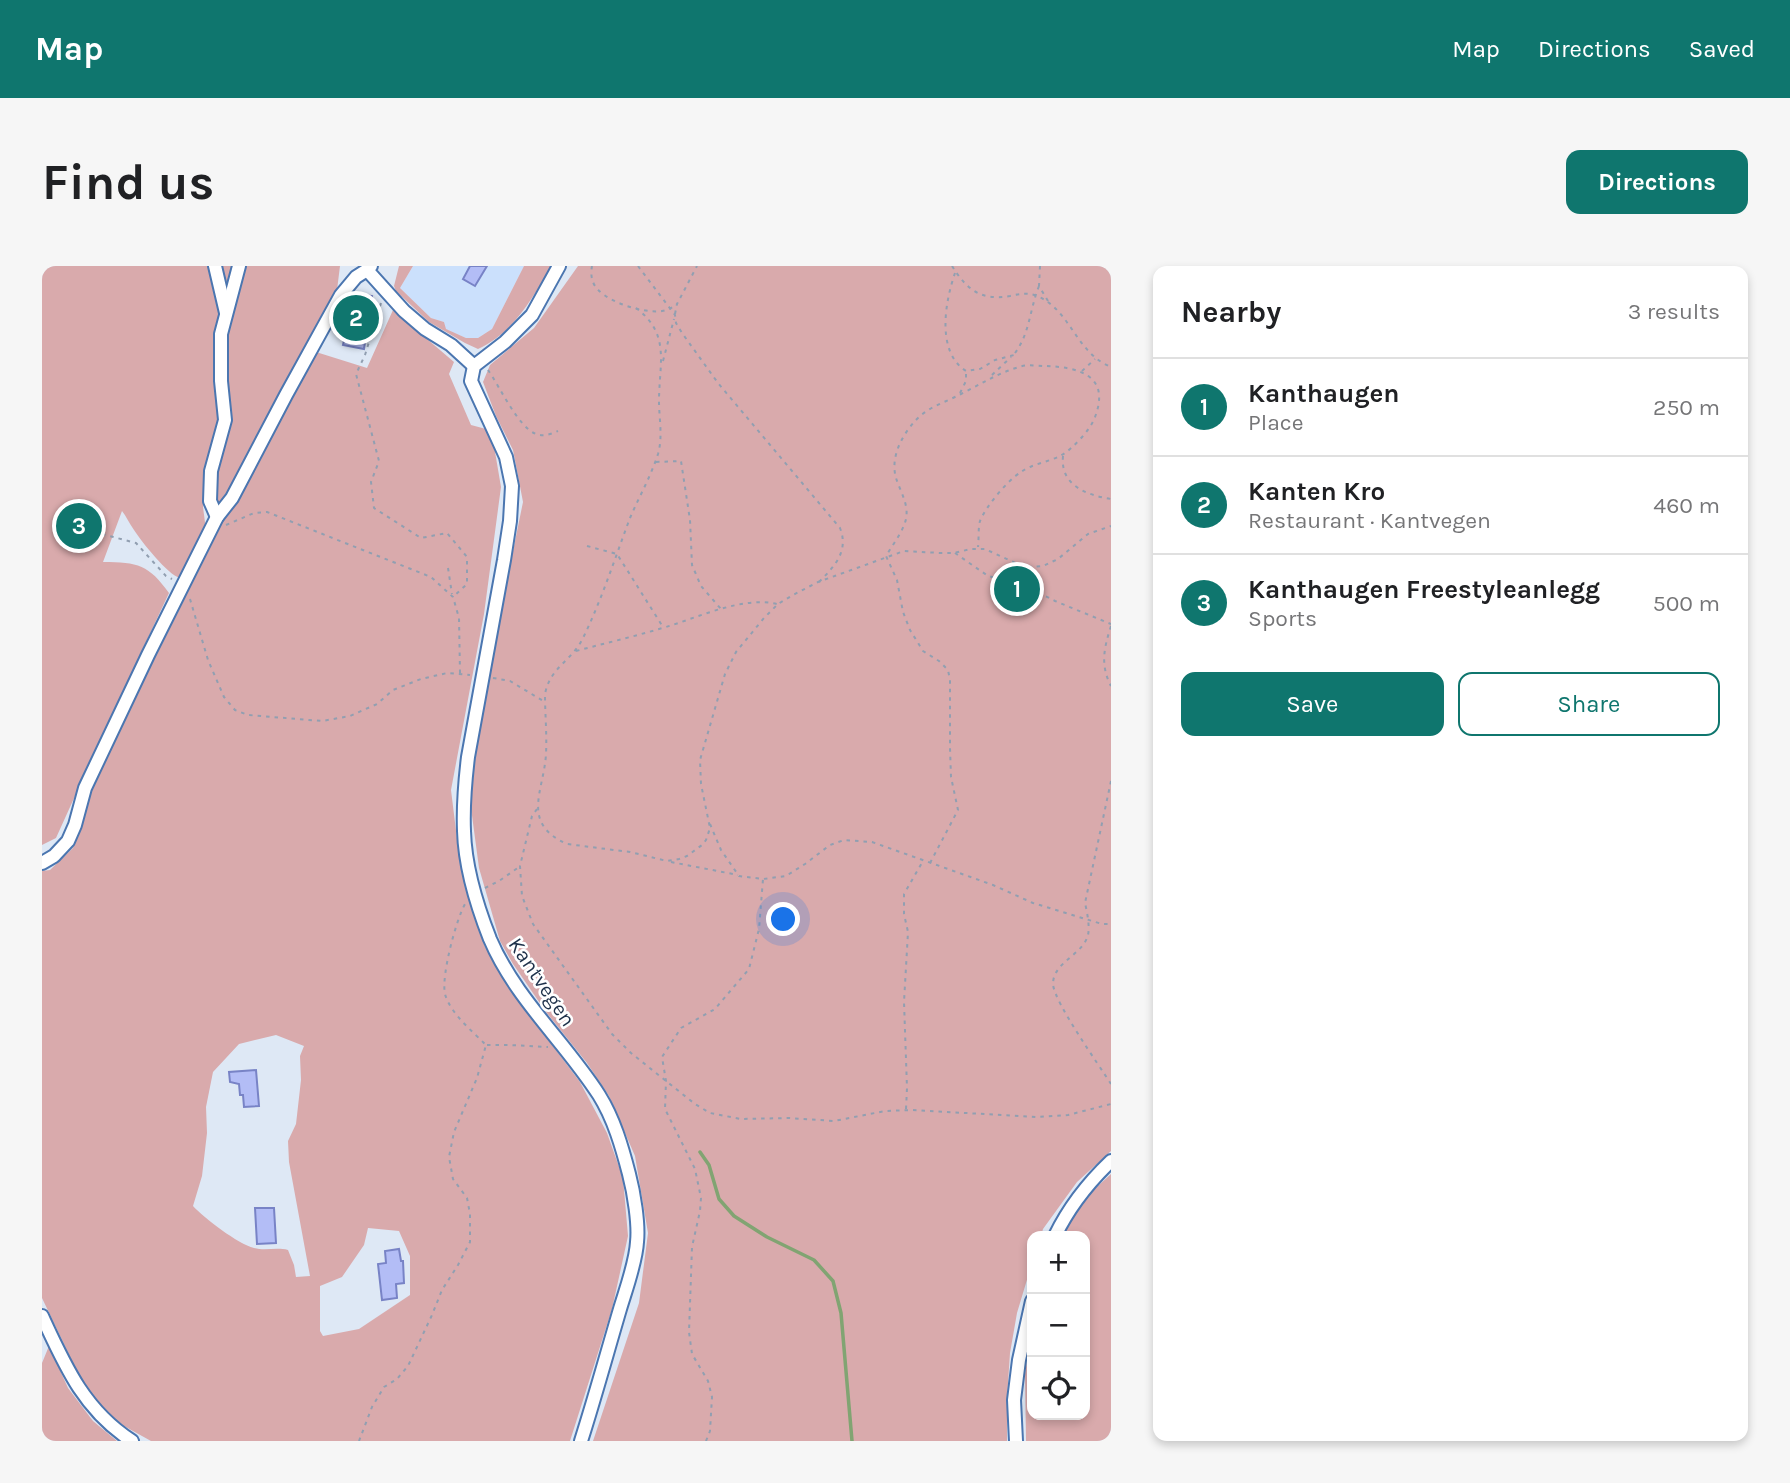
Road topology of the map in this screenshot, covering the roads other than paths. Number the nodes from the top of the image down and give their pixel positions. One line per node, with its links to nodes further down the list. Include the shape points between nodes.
1 (215, 266): 5 (street)
2 (239, 266): 5 (street)
3 (559, 266): 6 (street, via 531,315)
4 (369, 268): 6 (street, via 387,293 425,329); 7 (street, via 341,295 232,498)
5 (226, 314): 7 (street, via 221,334 225,421 211,471 210,501)
6 (474, 366): 14 (street, Kantvegen, via 471,381 506,457 512,486 508,534 468,757 467,862 491,940 536,1014 601,1098 621,1144 634,1193 638,1242)
7 (217, 517): 8 (street, via 85,788 68,841)
8 (42, 863)
9 (1111, 1161): 10 (street)
10 (1057, 1231)
11 (42, 1316): 13 (street, via 79,1389 105,1421)
12 (1027, 1324): 15 (street, via 1014,1400)
13 (132, 1441)
14 (581, 1441)
15 (1016, 1441)

